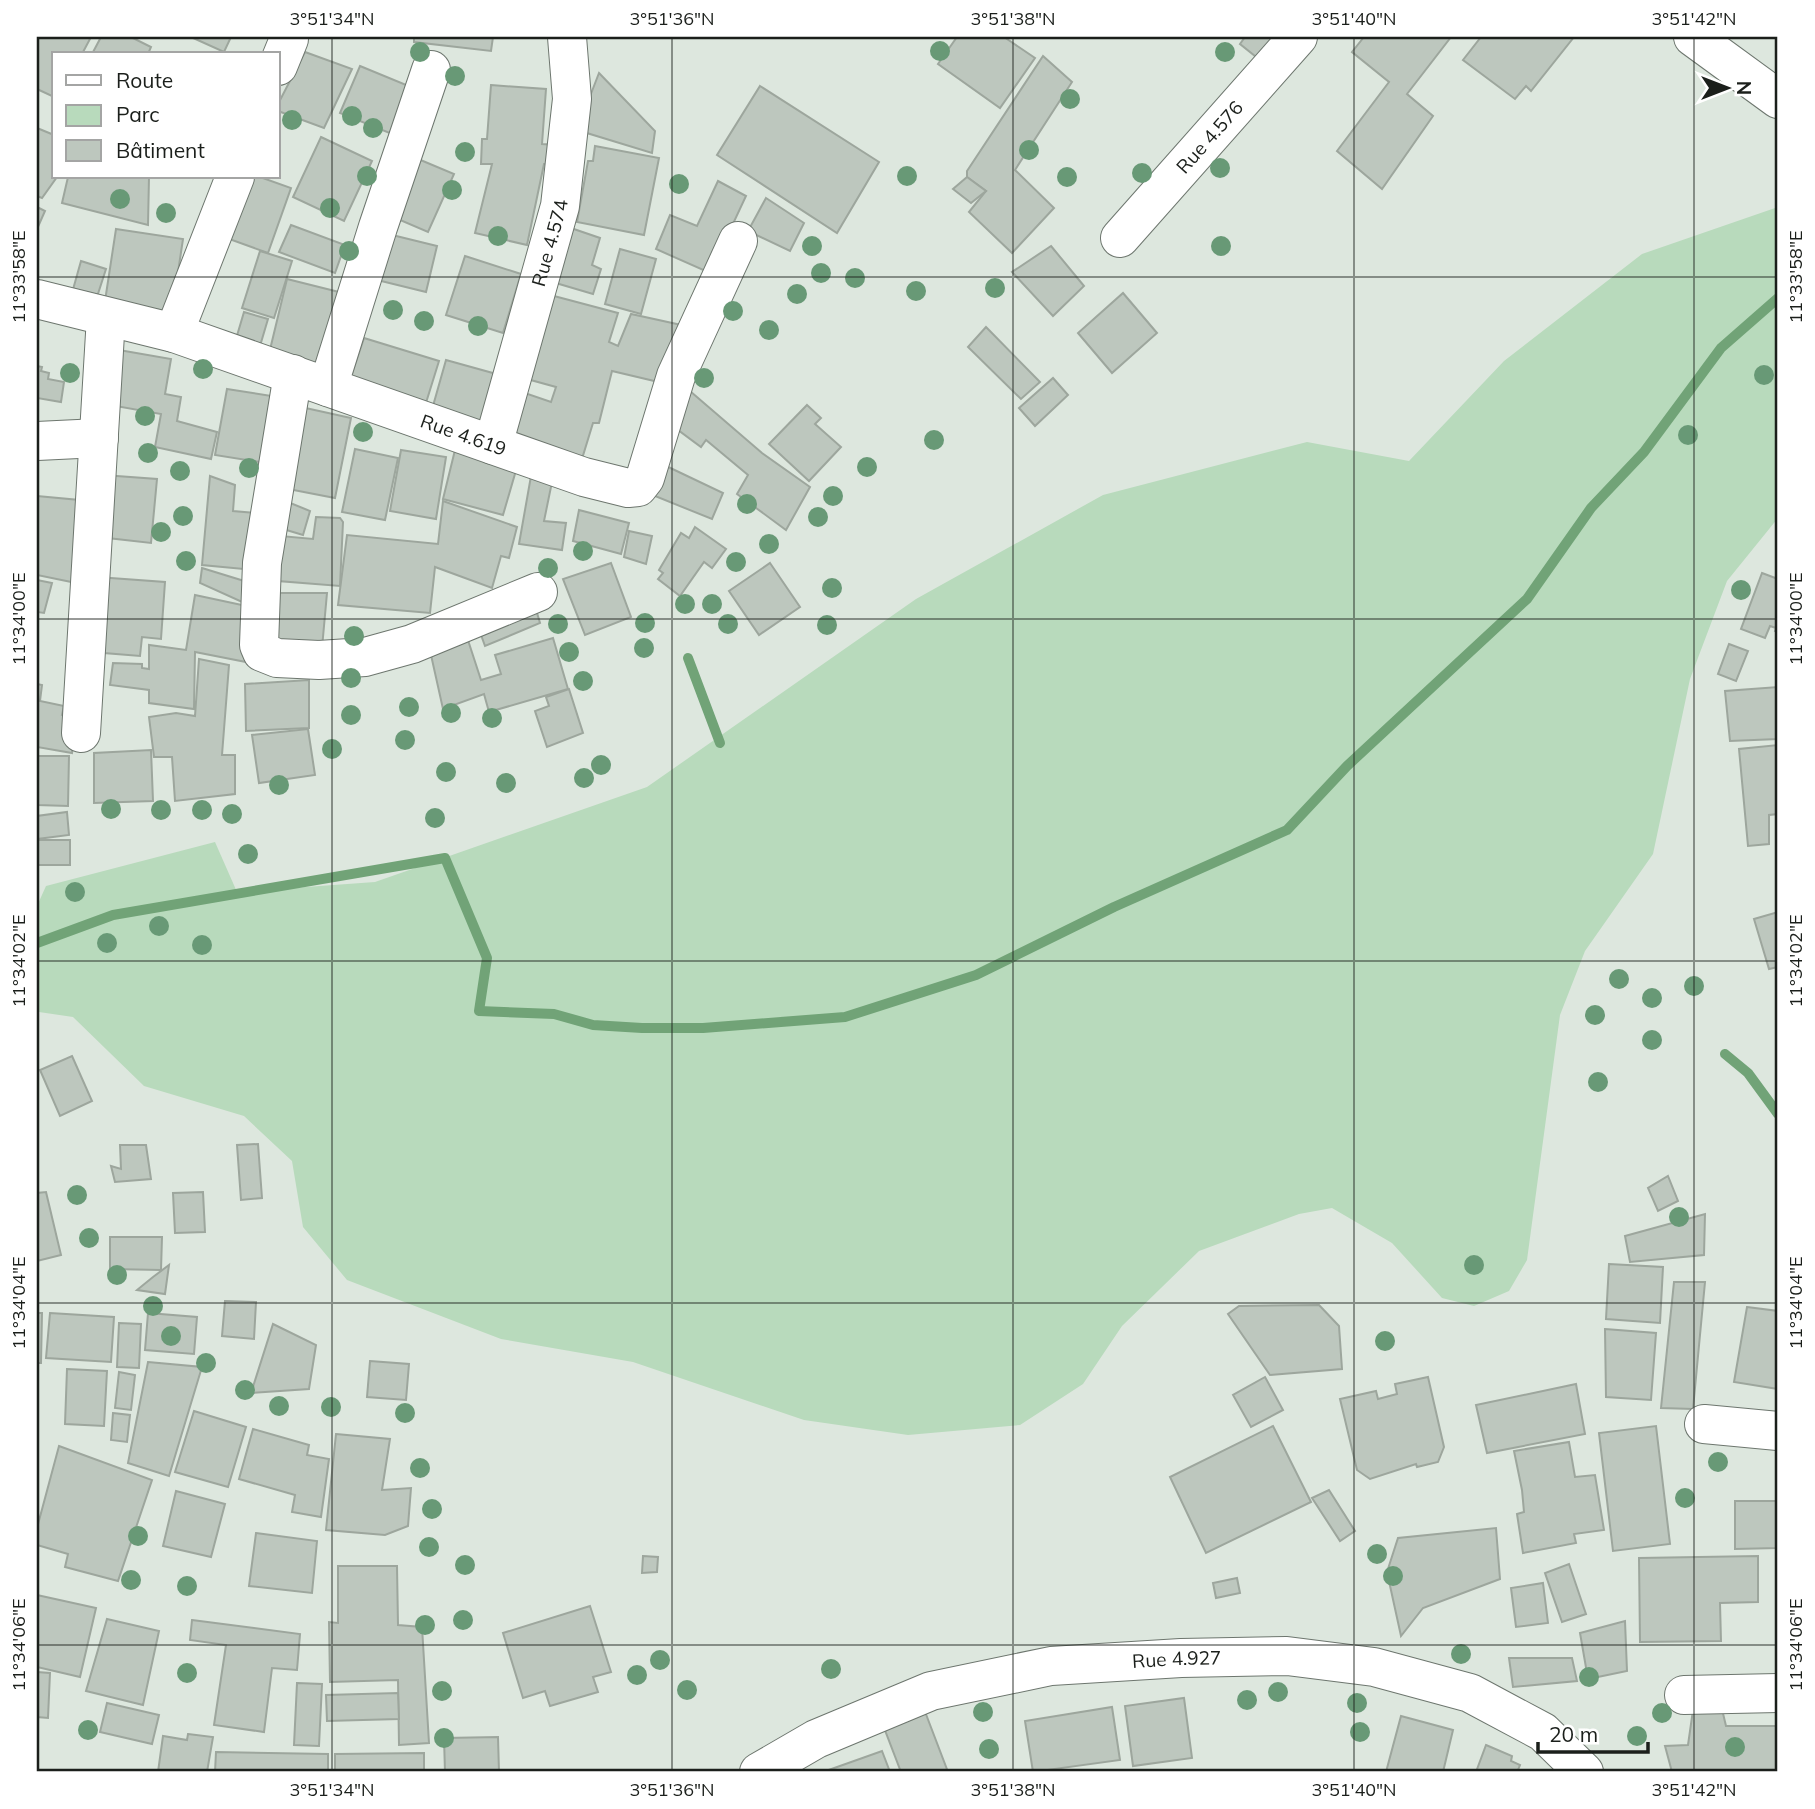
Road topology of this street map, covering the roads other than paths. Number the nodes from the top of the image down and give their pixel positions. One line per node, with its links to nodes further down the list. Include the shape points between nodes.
1 (567, 37): 16 (street, Rue 4.574, via 572,99 560,206)
2 (1298, 37): 7 (street, Rue 4.576)
3 (1693, 37): 5 (street)
4 (432, 70): 13 (street)
5 (1778, 99)
6 (235, 178): 11 (street)
7 (1120, 238)
8 (738, 241): 16 (street, Rue 4.619, via 676,376 645,478 638,486 628,488 583,477)
9 (37, 299): 10 (street, Rue 4.619)
10 (106, 317): 11 (street, Rue 4.619); 14 (street)
11 (174, 333): 12 (street, Rue 4.619)
12 (293, 374): 13 (street, Rue 4.619); 17 (street, via 262,563 262,652 277,658 365,657 412,644)
13 (328, 387): 16 (street, Rue 4.619)
14 (99, 438): 15 (street); 18 (street)
15 (37, 441)
16 (493, 445)
17 (538, 592)
18 (81, 733)
19 (1704, 1424): 20 (street)
20 (1778, 1431)
21 (1778, 1693): 22 (street)
22 (1684, 1695)
23 (759, 1772): 24 (street, Rue 4.927, via 817,1739 931,1691 1051,1666 1287,1656 1374,1667 1470,1693 1543,1732)
24 (1584, 1772)

